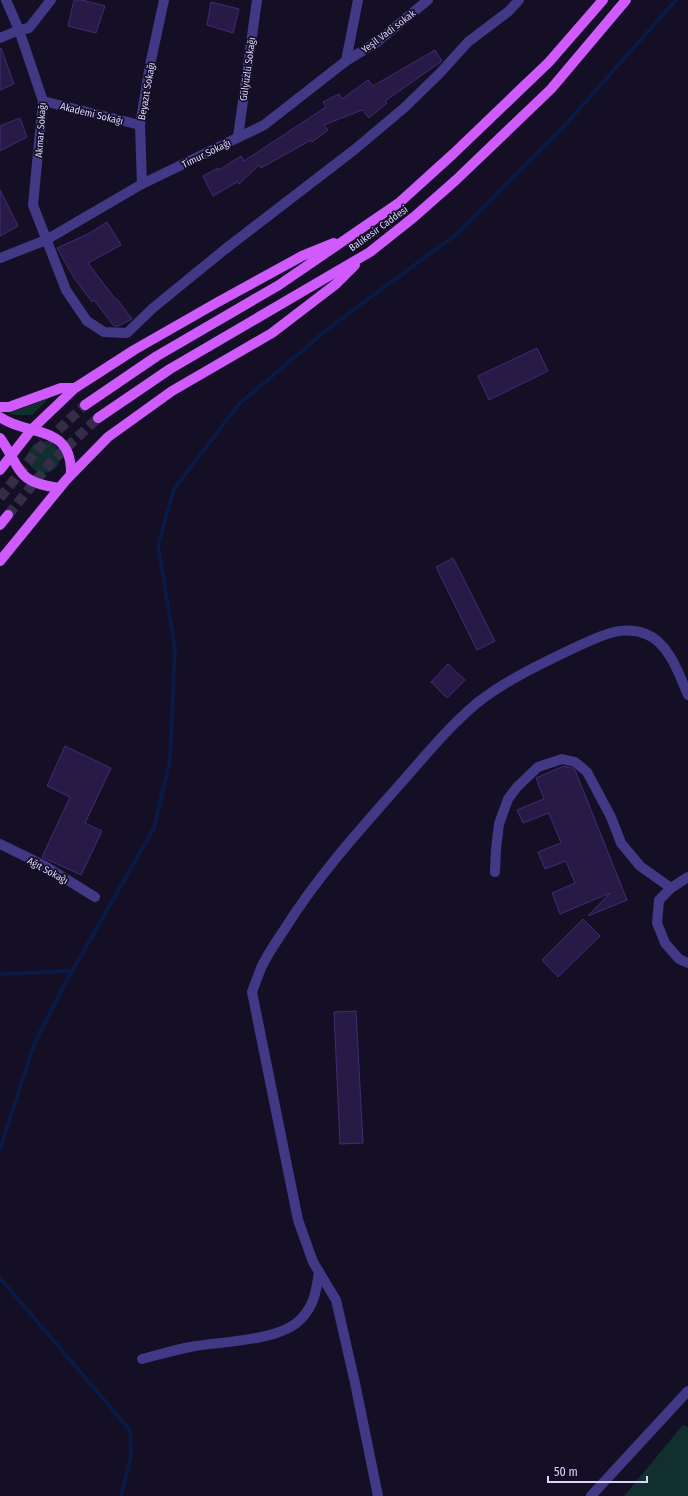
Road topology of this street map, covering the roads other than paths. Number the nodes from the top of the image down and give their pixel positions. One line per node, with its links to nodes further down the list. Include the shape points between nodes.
1 (6, 0): 10 (street, Akmar Sokağı)
2 (51, 0): 10 (street, via 29,28)
3 (164, 0): 14 (street, Beyazıt Sokağı)
4 (257, 0): 15 (street, Gülyüzlü Sokağı)
5 (358, 0): 12 (street)
6 (428, 0): 12 (street, Yeşil Vadi sokak, via 377,42)
7 (519, 0): 18 (street, Akmar Sokağı, via 509,11 468,42 404,108 354,150 224,250 153,308 127,333 104,332 87,321 66,290)
8 (603, 0): 17 (main road, Balıkesir Caddesi, via 549,62 453,154 400,202)
9 (626, 0): 19 (main road, Balıkesir Caddesi, via 551,89 456,180)
10 (19, 30): 11 (street); 13 (street, Akmar Sokağı)
11 (0, 38)
12 (346, 61): 15 (street, Timur Sokağı, via 264,125)
13 (43, 100): 14 (street, Akademi Sokağı); 18 (street, Akmar Sokağı, via 33,204)
14 (140, 125): 16 (street, Beyazıt Sokağı)
15 (238, 137): 16 (street, Timur Sokağı)
16 (142, 184): 18 (street, Timur Sokağı)
17 (357, 232): 21 (main road, via 302,256 218,302 134,350); 22 (main road, Balıkesir Caddesi, via 279,285 157,356)
18 (46, 240): 20 (street, Timur Sokağı)
19 (370, 252): 25 (main road, Balıkesir Caddesi, via 170,369); 30 (main road, via 336,284 272,333 172,391 122,426)
20 (0, 258)
21 (75, 388): 23 (main road, via 61,388 10,407); 26 (main road)
22 (85, 405)
23 (0, 407)
24 (0, 417): 26 (main road, via 7,422)
25 (98, 418)
26 (32, 429): 28 (main road); 30 (main road, via 59,440 64,445 70,460)
27 (0, 438): 28 (main road)
28 (10, 456): 29 (main road); 31 (main road, via 16,467 28,479 38,484)
29 (0, 470)
30 (71, 474): 31 (main road)
31 (59, 488): 34 (main road)
32 (8, 515): 33 (main road)
33 (0, 525)
34 (0, 561)
35 (688, 695): 42 (street, via 672,659 660,643 648,634 633,630 604,634 549,660 499,687 456,723 352,839 300,904 261,968 252,992 298,1220)
36 (0, 844): 40 (street, Ağıt Sokağı, via 45,866)
37 (495, 872): 39 (street, via 499,824 508,799 538,767 562,759 575,762 587,772 611,817 621,843 640,866)
38 (688, 878): 39 (street)
39 (671, 888): 41 (street, via 659,900 657,923 665,944 679,959)
40 (95, 897)
41 (688, 964)
42 (319, 1272): 43 (street, via 313,1303 290,1327 264,1336 190,1347); 45 (street, via 336,1300)
43 (142, 1359)
44 (688, 1391): 46 (street)
45 (378, 1496)
46 (591, 1496)

